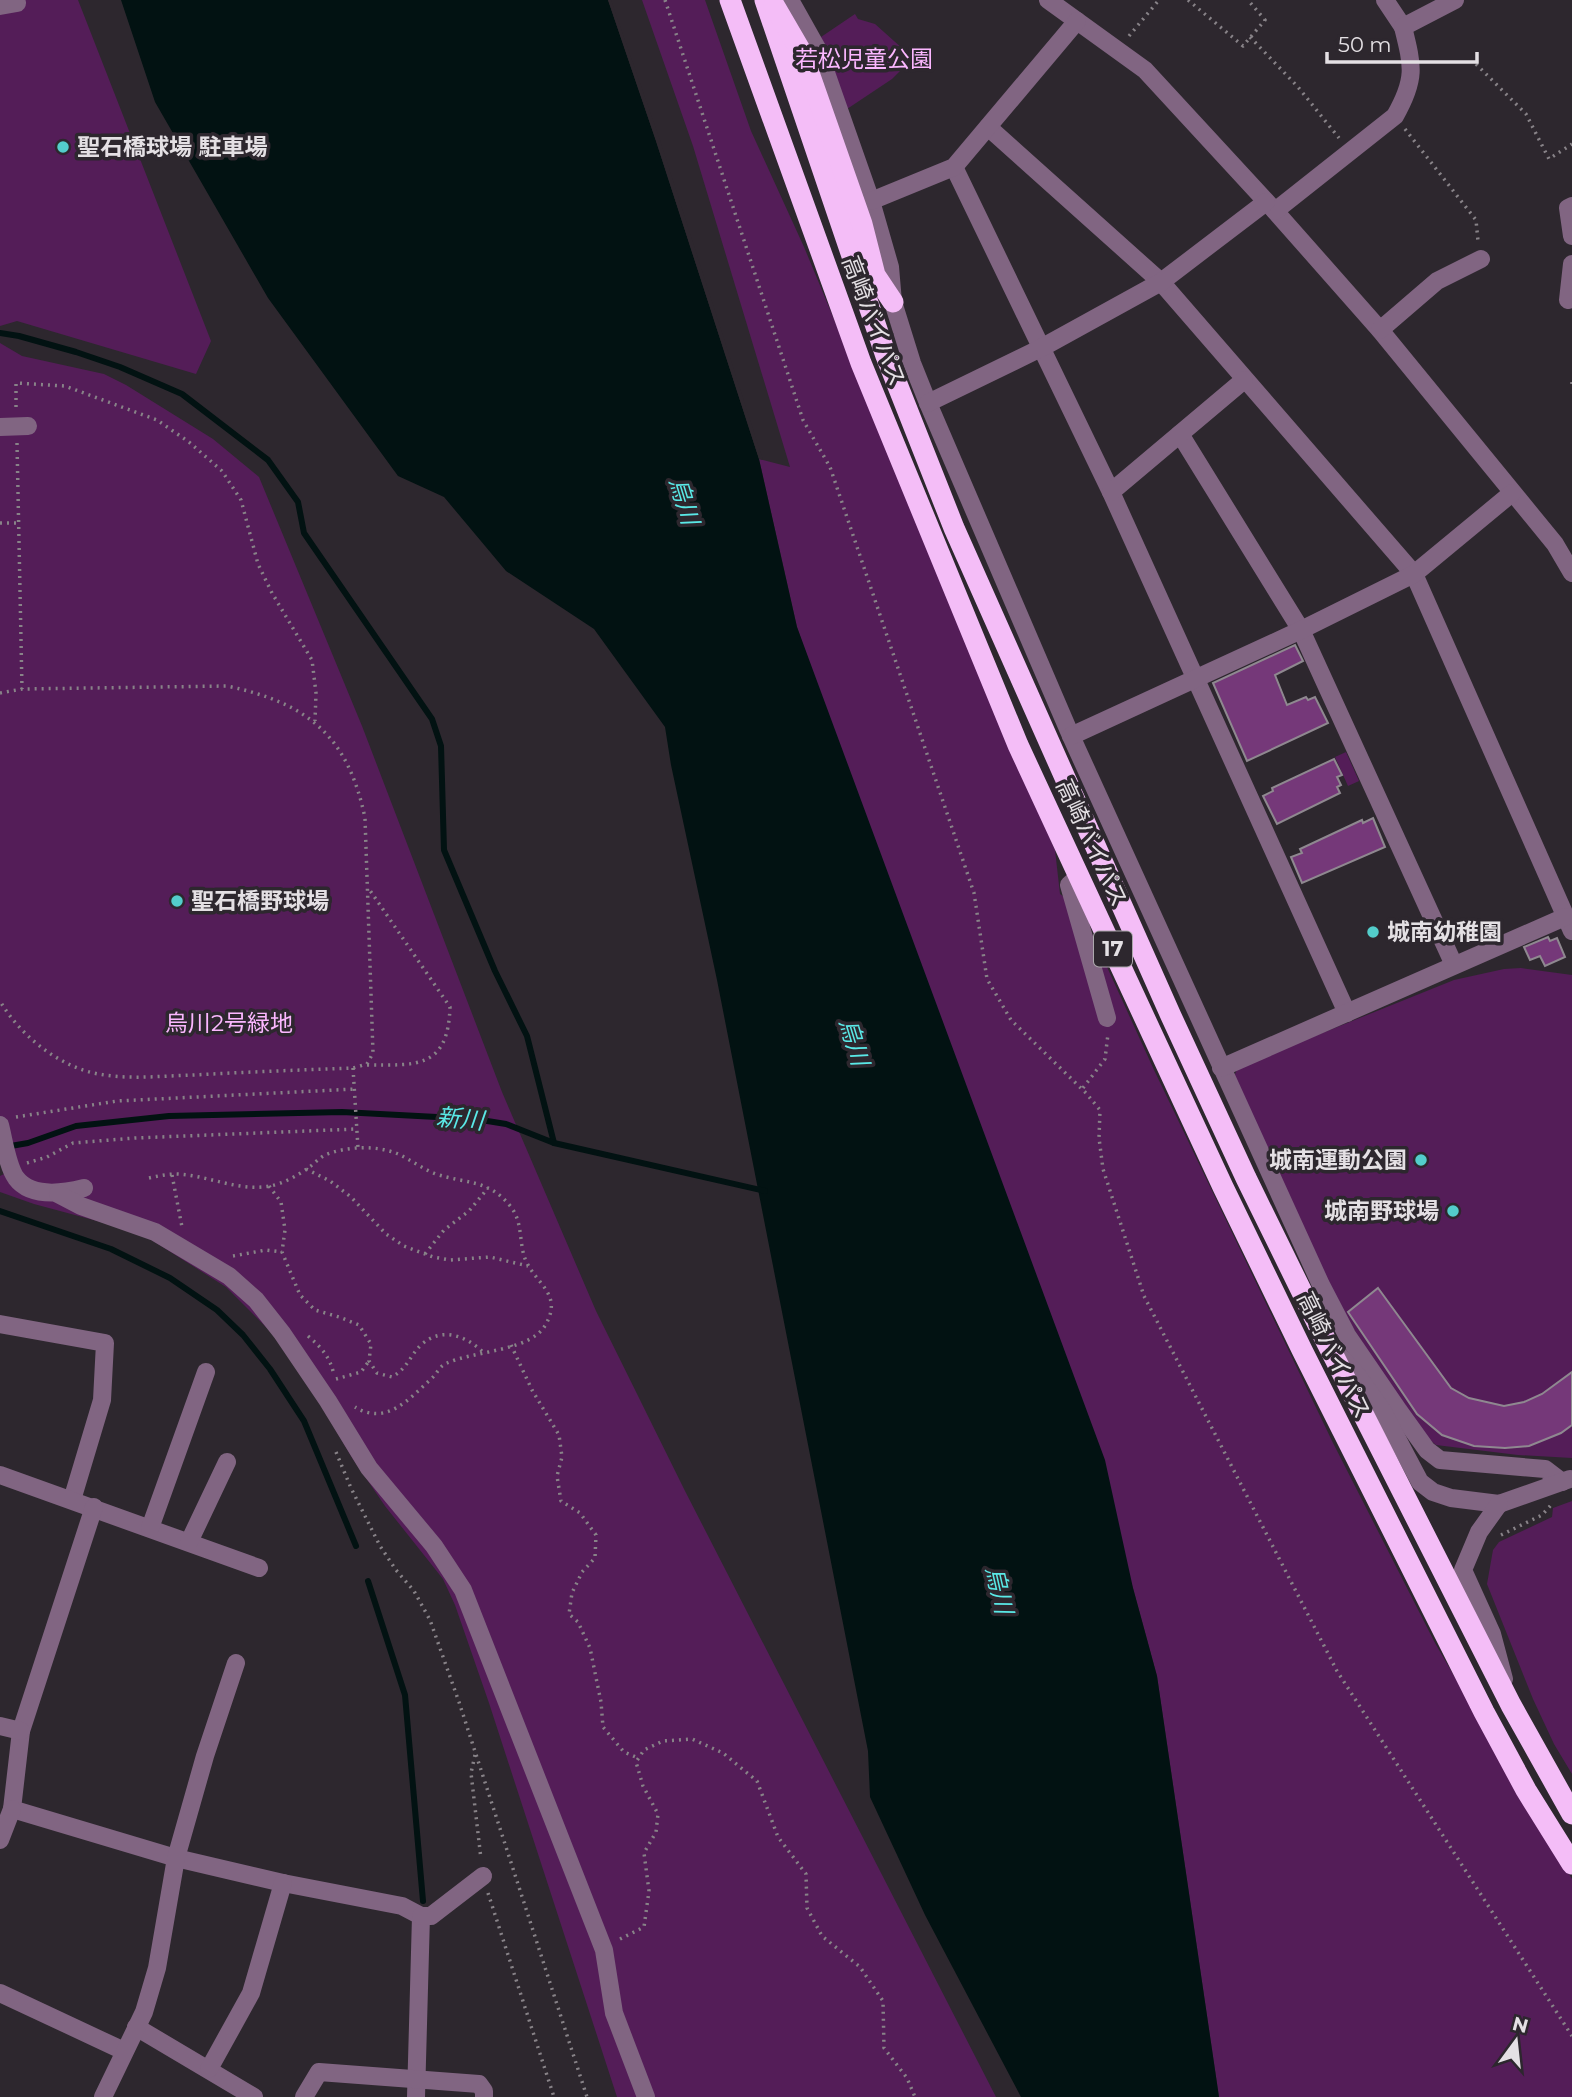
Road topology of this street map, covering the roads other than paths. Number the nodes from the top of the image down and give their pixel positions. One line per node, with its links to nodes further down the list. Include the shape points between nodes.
1 (730, 0): 33 (highway, 高崎バイパス / 17, via 861,363 1018,745)
2 (765, 0): 44 (highway, 高崎バイパス / 17, via 886,356 954,528 1171,1016)
3 (771, 0): 20 (highway, via 802,53 862,224 875,275)
4 (790, 0): 12 (street, via 818,50)
5 (1385, 0): 9 (street)
6 (1455, 0): 9 (street)
7 (1058, 3): 8 (street)
8 (1077, 21): 10 (street); 14 (street, via 1145,70)
9 (1403, 26): 14 (street, via 1412,77 1408,95 1395,116)
10 (988, 127): 11 (street); 18 (street)
11 (954, 167): 12 (street); 22 (street)
12 (870, 201): 20 (street, via 890,267)
13 (1572, 206): 15 (street, via 1568,208)
14 (1270, 207): 18 (street); 21 (street)
15 (1572, 236)
16 (1480, 259): 21 (street, via 1437,281)
17 (1572, 264): 19 (street, via 1568,300)
18 (1161, 282): 22 (street); 23 (street)
19 (1572, 299)
20 (893, 302): 24 (street)
21 (1380, 330): 27 (street)
22 (1043, 347): 24 (street); 26 (street)
23 (1244, 380): 25 (street); 29 (street)
24 (928, 403): 32 (street)
25 (1180, 434): 26 (street); 30 (street)
26 (1111, 492): 31 (street)
27 (1512, 493): 28 (street, via 1555,544); 29 (street)
28 (1572, 573)
29 (1415, 574): 30 (street); 34 (street)
30 (1301, 630): 31 (street); 35 (street)
31 (1194, 678): 32 (street); 36 (street)
32 (1071, 736): 38 (street)
33 (1079, 876): 37 (street, via 1069,885); 63 (highway, 高崎バイパス / 17, via 1302,1350 1490,1723)
34 (1569, 924): 35 (street)
35 (1454, 965): 36 (street)
36 (1347, 1013): 38 (street)
37 (1107, 1018)
38 (1222, 1068): 48 (street, via 1347,1335 1427,1450 1440,1460 1545,1469)
39 (4, 1123): 40 (street)
40 (7, 1166): 42 (street, via 29,1187)
41 (84, 1188): 42 (street)
42 (58, 1195): 76 (street, via 155,1232 229,1276 256,1300 369,1468 434,1546 463,1590 603,1948 614,2013)
43 (0, 1324): 49 (street, via 105,1343 102,1400)
44 (1326, 1341): 50 (street, via 1382,1410 1420,1482 1451,1498); 56 (highway, 高崎バイパス / 17)
45 (206, 1372): 52 (street)
46 (227, 1462): 53 (street)
47 (0, 1475): 49 (street)
48 (1567, 1480): 50 (street)
49 (72, 1500): 51 (street)
50 (1499, 1504): 56 (street, via 1479,1532 1463,1570 1492,1634)
51 (94, 1507): 52 (street); 58 (street)
52 (150, 1528): 53 (street)
53 (189, 1542): 54 (street)
54 (259, 1568)
55 (236, 1663): 62 (street)
56 (1511, 1705): 60 (highway, 高崎バイパス / 17)
57 (0, 1726): 58 (street)
58 (21, 1731): 59 (street)
59 (12, 1809): 61 (street); 62 (street)
60 (1572, 1814)
61 (0, 1840)
62 (176, 1858): 65 (street); 68 (street, via 156,1968)
63 (1572, 1864)
64 (483, 1876): 66 (street, via 431,1916)
65 (283, 1883): 66 (street, via 402,1906); 70 (street, via 251,1993)
66 (421, 1916): 71 (street)
67 (0, 1993): 69 (street)
68 (136, 2027): 69 (street); 70 (street)
69 (124, 2051): 72 (street)
70 (209, 2069): 73 (street)
71 (416, 2088): 74 (street, via 319,2072); 75 (street, via 479,2084)
72 (103, 2097)
73 (254, 2097)
74 (304, 2097)
75 (484, 2097)
76 (646, 2097)

